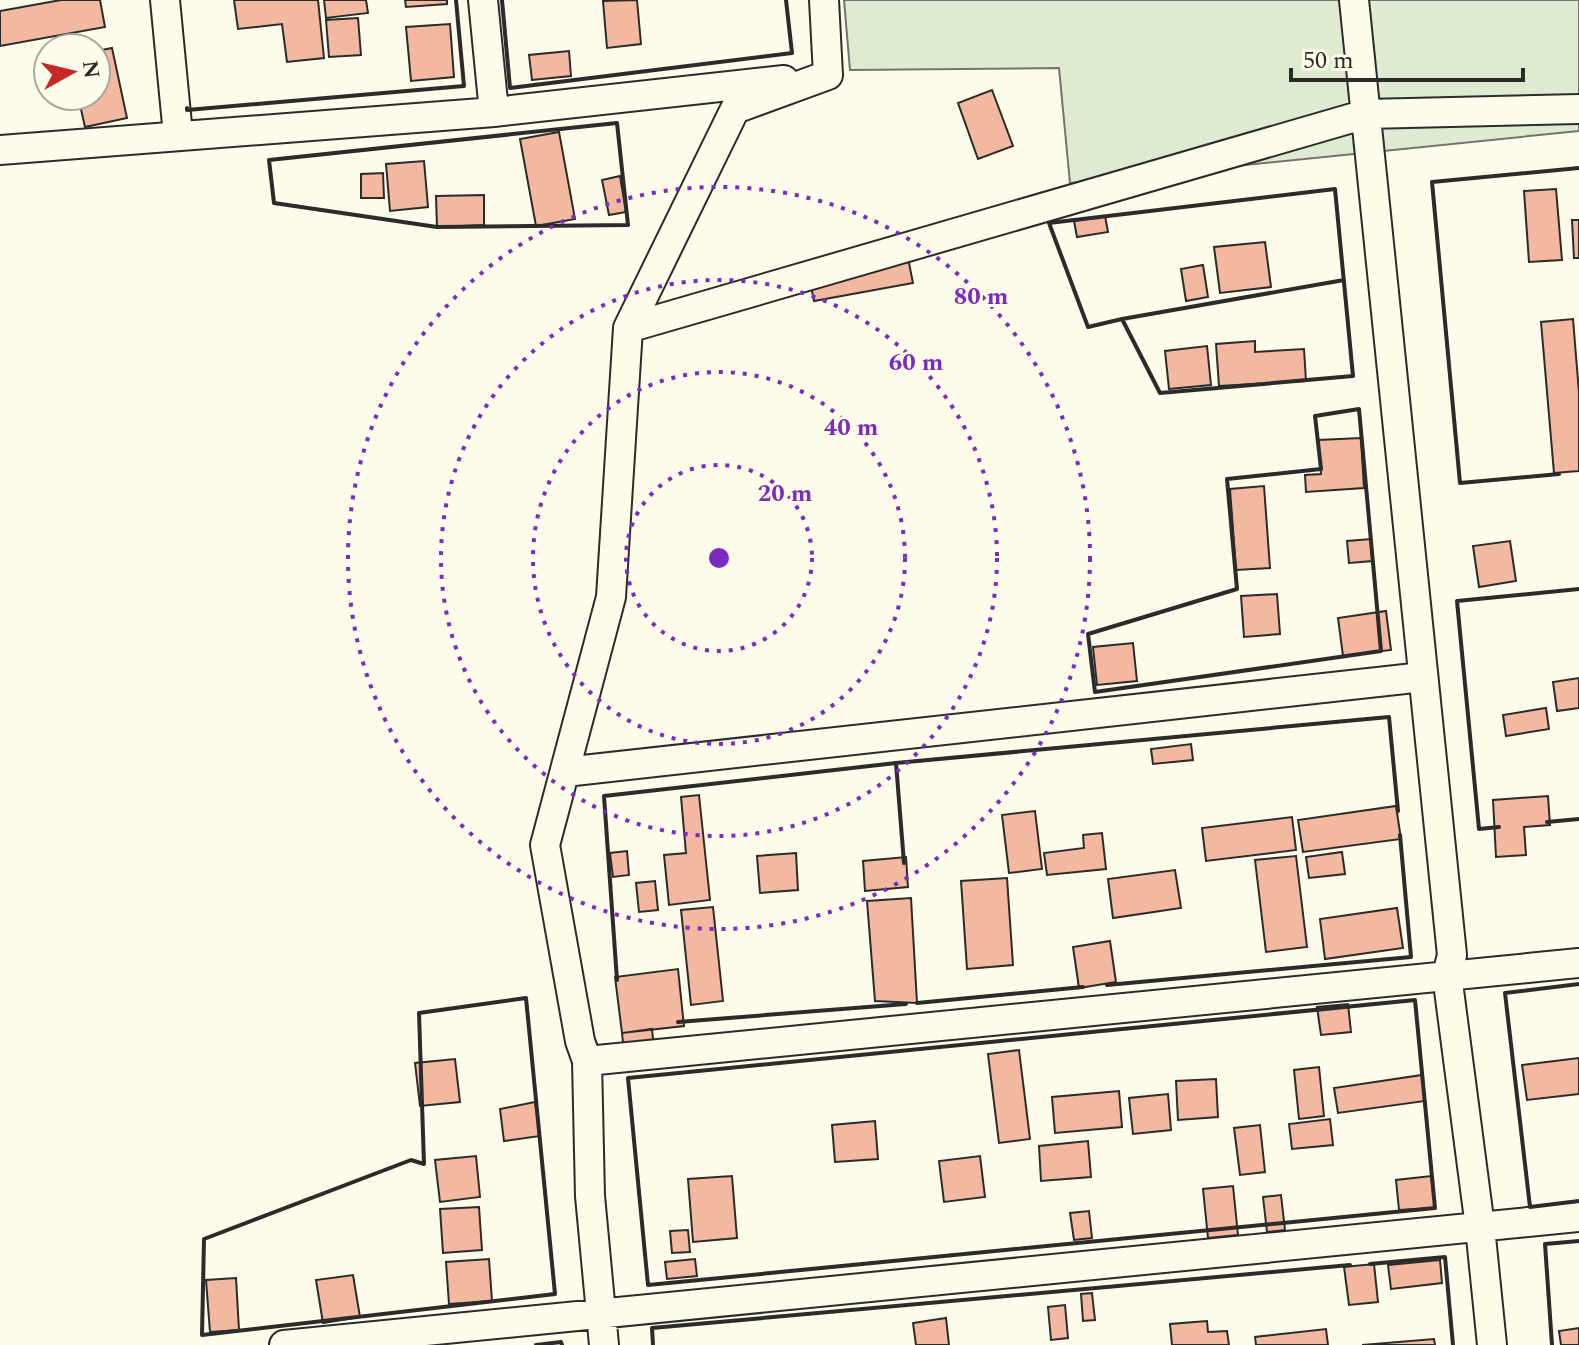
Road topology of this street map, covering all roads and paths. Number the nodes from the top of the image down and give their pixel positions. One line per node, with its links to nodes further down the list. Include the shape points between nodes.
1 (165, 0): 9 (street)
2 (483, 0): 7 (street)
3 (824, 0): 5 (street)
4 (1354, 0): 8 (street)
5 (828, 75): 7 (street); 11 (street, via 735,109)
6 (1579, 109): 8 (street)
7 (494, 112): 9 (street)
8 (1366, 114): 11 (street); 12 (street)
9 (178, 135): 10 (street)
10 (0, 150)
11 (628, 328): 13 (street, via 611,597)
12 (1423, 677): 13 (street); 15 (street, via 1452,955)
13 (565, 772): 16 (street, via 545,845)
14 (1579, 963): 15 (street)
15 (1447, 975): 16 (street); 18 (street)
16 (587, 1061): 19 (street, via 590,1196)
17 (1579, 1217): 18 (street)
18 (1480, 1227): 19 (street); 22 (street)
19 (601, 1313): 20 (street); 21 (street)
20 (284, 1345)
21 (604, 1345)
22 (1492, 1345)

